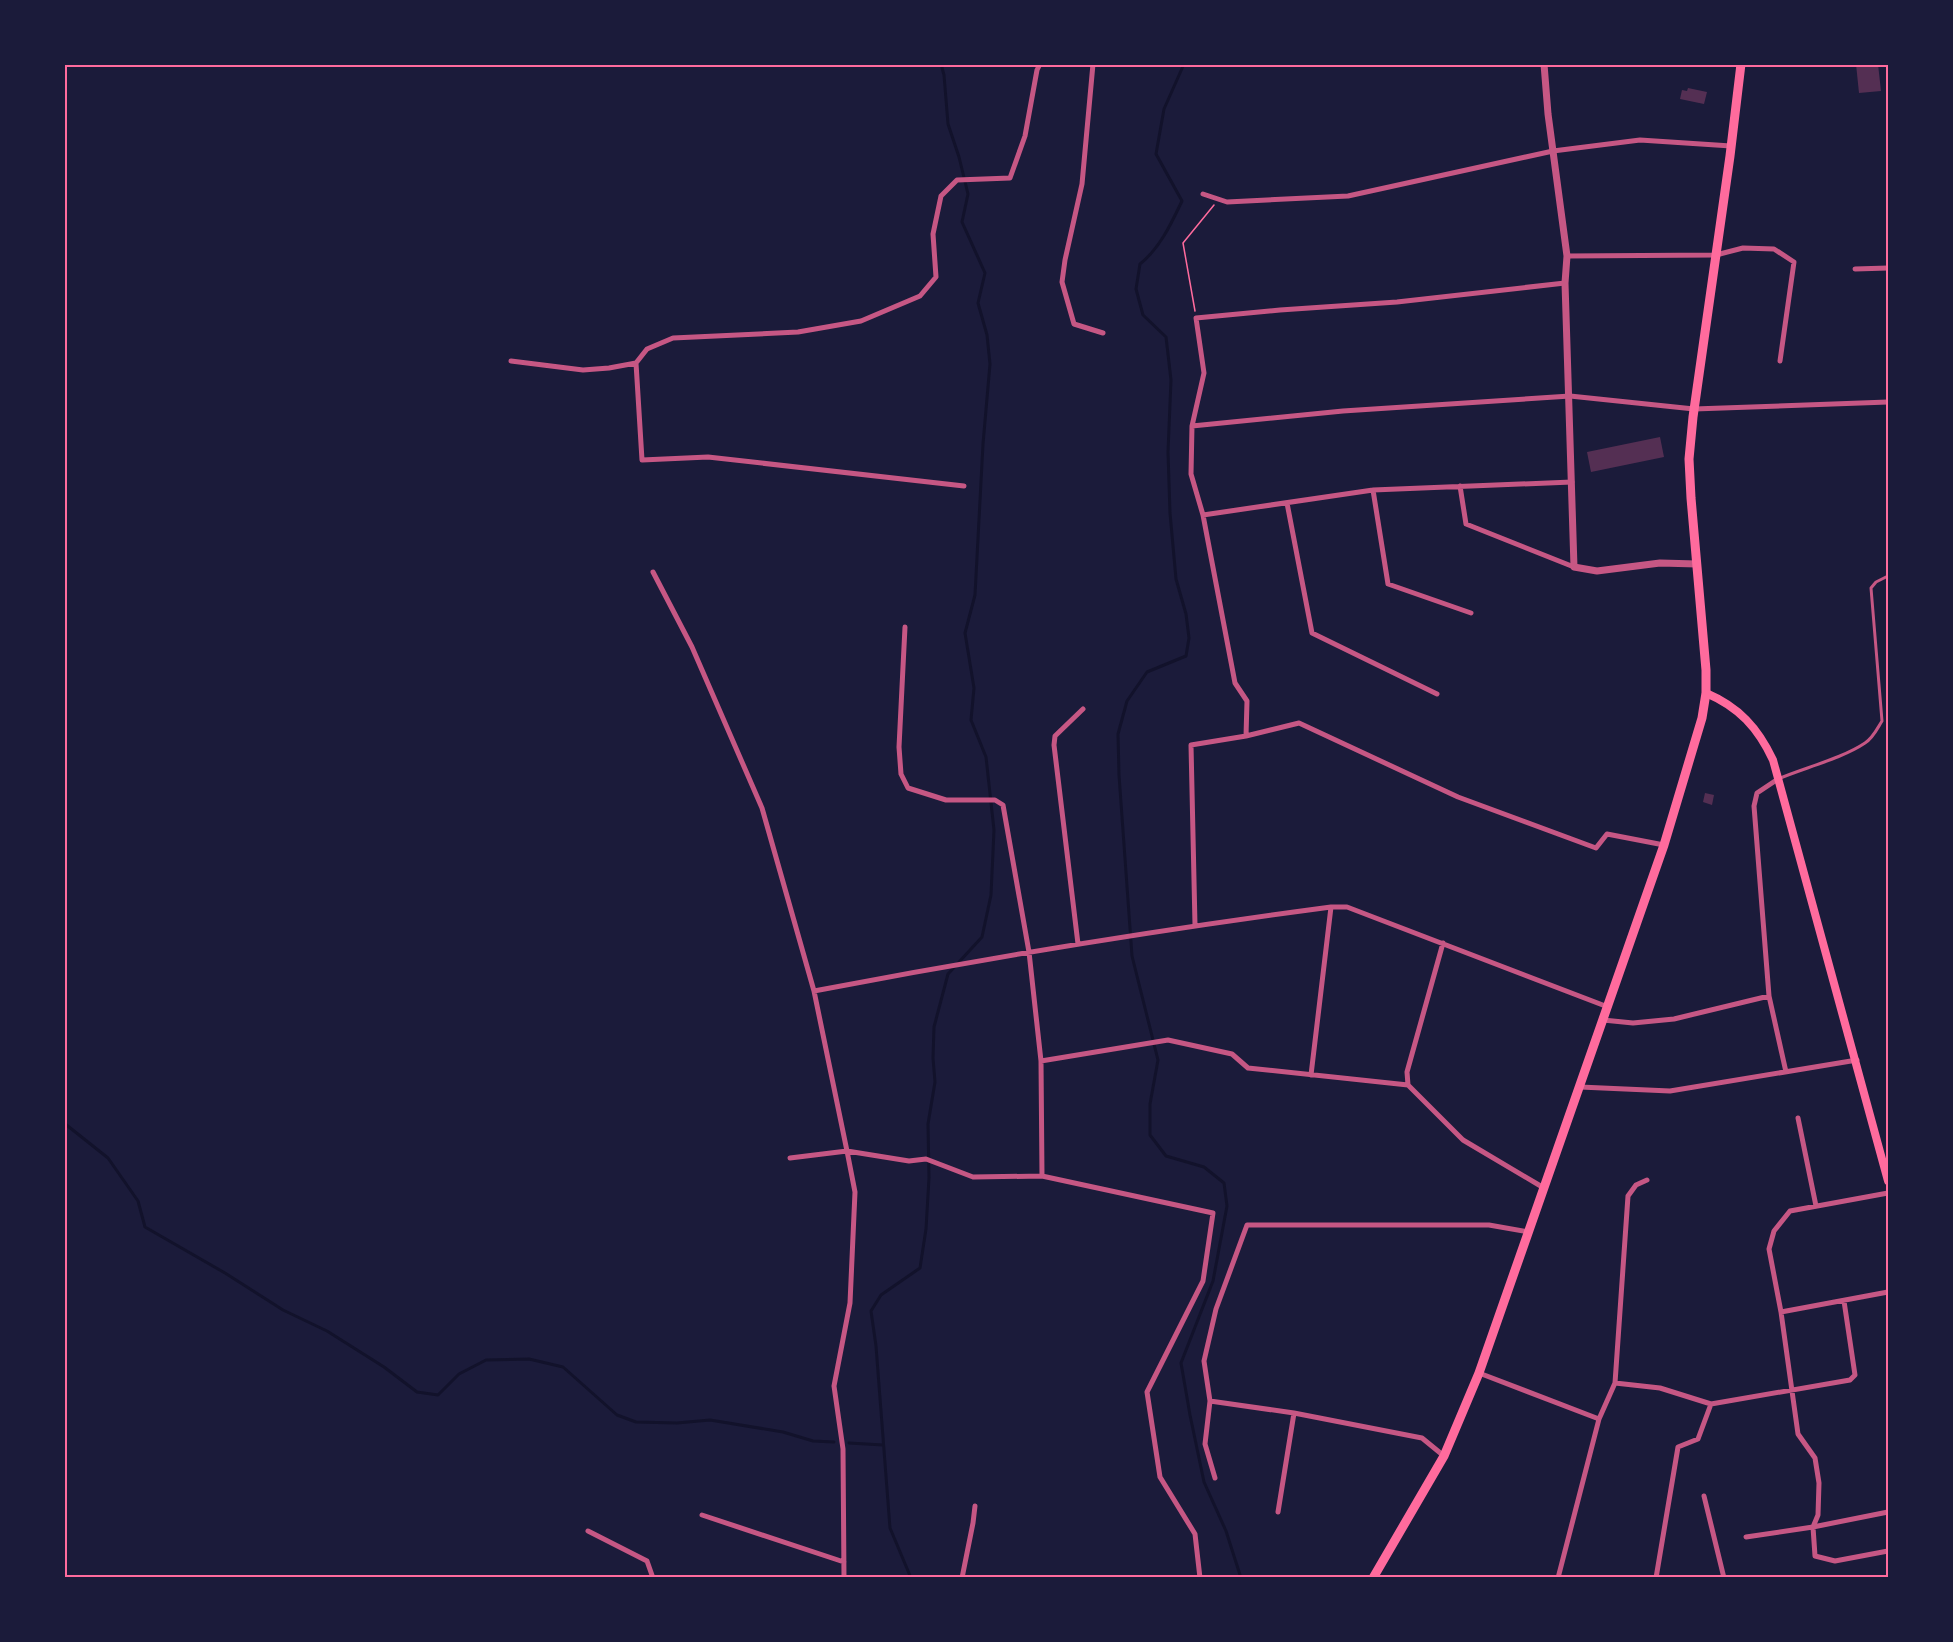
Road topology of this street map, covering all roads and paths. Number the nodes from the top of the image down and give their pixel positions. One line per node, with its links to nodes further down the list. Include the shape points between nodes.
1 (1040, 64): 21 (street, via 1026,136 1010,178 957,180 941,196 933,234 936,277 920,296 861,321 798,332 673,338 647,349)
2 (1093, 64): 18 (street, via 1082,184 1062,282 1074,324)
3 (1169, 64): 6 (street)
4 (1544, 64): 9 (street)
5 (1741, 64): 8 (main road)
6 (1175, 65): 7 (street)
7 (1198, 65)
8 (1731, 146): 9 (street, via 1640,140); 12 (main road)
9 (1553, 151): 11 (street, via 1348,196); 13 (street)
10 (1203, 194): 11 (street)
11 (1227, 202): 17 (path, via 1212,206 1183,243)
12 (1716, 255): 13 (street); 20 (street, via 1743,248 1774,249 1794,262); 24 (main road)
13 (1566, 256): 16 (street)
14 (1888, 268): 15 (street)
15 (1856, 269)
16 (1565, 283): 17 (street, via 1397,302); 22 (street)
17 (1196, 318): 25 (street, via 1204,373)
18 (1103, 333)
19 (511, 361): 21 (street, via 583,370)
20 (1780, 361)
21 (636, 363): 27 (street, via 642,460 708,457)
22 (1570, 396): 24 (street); 25 (street, via 1343,411); 26 (street)
23 (1888, 402): 24 (street)
24 (1694, 410): 32 (main road, via 1689,459)
25 (1192, 426): 31 (street, via 1191,474)
26 (1572, 482): 28 (street); 33 (street)
27 (963, 486)
28 (1460, 486): 29 (street); 33 (street, via 1466,524)
29 (1373, 490): 30 (street); 36 (street, via 1388,584)
30 (1287, 503): 31 (street); 39 (street, via 1312,633)
31 (1203, 515): 41 (street, via 1235,683 1247,701)
32 (1696, 564): 33 (street, via 1660,563 1597,571); 38 (main road)
33 (1574, 567)
34 (653, 572): 49 (street, via 692,647 762,808)
35 (1888, 576): 42 (lane, via 1871,588 1882,721 1865,743)
36 (1471, 613)
37 (905, 627): 48 (street, via 901,774 908,788 946,800 996,800 1003,805)
38 (1706, 693): 42 (main road, via 1722,700 1758,731); 43 (main road)
39 (1437, 694)
40 (1083, 709): 47 (street, via 1055,736 1054,745)
41 (1246, 736): 43 (street, via 1299,723 1458,797 1596,848 1607,834); 45 (street, via 1191,745)
42 (1778, 779): 50 (street, via 1757,793 1754,806); 53 (main road)
43 (1665, 845): 51 (main road)
44 (1331, 906): 45 (street); 46 (street, via 1347,907); 56 (street)
45 (1195, 924): 47 (street)
46 (1443, 943): 51 (street); 57 (street, via 1407,1072)
47 (1078, 944): 48 (street)
48 (1029, 952): 49 (street); 54 (street)
49 (814, 991): 60 (street)
50 (1769, 996): 52 (street, via 1674,1019 1633,1023); 55 (street)
51 (1608, 1007): 52 (main road)
52 (1603, 1020): 58 (main road)
53 (1857, 1060): 55 (street); 64 (main road)
54 (1041, 1061): 56 (street, via 1168,1040 1232,1054 1248,1068); 62 (street)
55 (1786, 1072): 58 (street, via 1670,1091)
56 (1311, 1075): 57 (street)
57 (1408, 1085): 65 (street, via 1463,1140)
58 (1580, 1087): 65 (main road)
59 (1798, 1118): 67 (street)
60 (847, 1151): 61 (street); 62 (street, via 909,1161 926,1159 973,1177); 90 (street, via 855,1192 849,1303 834,1386 843,1449)
61 (790, 1158)
62 (1042, 1176): 94 (street, via 1213,1213 1203,1281 1147,1392 1160,1477 1195,1534)
63 (1647, 1180): 73 (street, via 1636,1185 1628,1196)
64 (1888, 1181)
65 (1544, 1188): 68 (main road)
66 (1888, 1193): 67 (street)
67 (1816, 1206): 71 (street, via 1791,1211 1774,1231 1769,1249)
68 (1529, 1232): 72 (main road); 75 (street, via 1490,1225 1247,1225 1216,1309 1204,1361)
69 (1888, 1292): 70 (street)
70 (1844, 1301): 71 (street); 74 (street, via 1855,1375 1850,1380)
71 (1780, 1312): 74 (street)
72 (1479, 1373): 78 (street); 79 (main road)
73 (1615, 1383): 76 (street, via 1660,1388); 78 (street)
74 (1790, 1391): 76 (street); 86 (street, via 1798,1434 1815,1458 1819,1483 1818,1515)
75 (1210, 1401): 77 (street); 80 (street, via 1205,1444)
76 (1711, 1404): 97 (street, via 1698,1439 1678,1447)
77 (1293, 1413): 79 (street, via 1422,1438); 83 (street)
78 (1599, 1419): 96 (street)
79 (1444, 1456): 95 (main road)
80 (1215, 1478)
81 (1704, 1496): 98 (street)
82 (975, 1506): 93 (street)
83 (1278, 1512)
84 (1888, 1512): 86 (street)
85 (702, 1515): 90 (street)
86 (1813, 1527): 88 (street); 89 (street, via 1815,1556 1835,1561)
87 (588, 1531): 91 (street, via 647,1561)
88 (1746, 1537)
89 (1888, 1552)
90 (844, 1562): 92 (street)
91 (653, 1578)
92 (844, 1578)
93 (962, 1578)
94 (1200, 1578)
95 (1373, 1578)
96 (1558, 1578)
97 (1656, 1578)
98 (1724, 1578)

